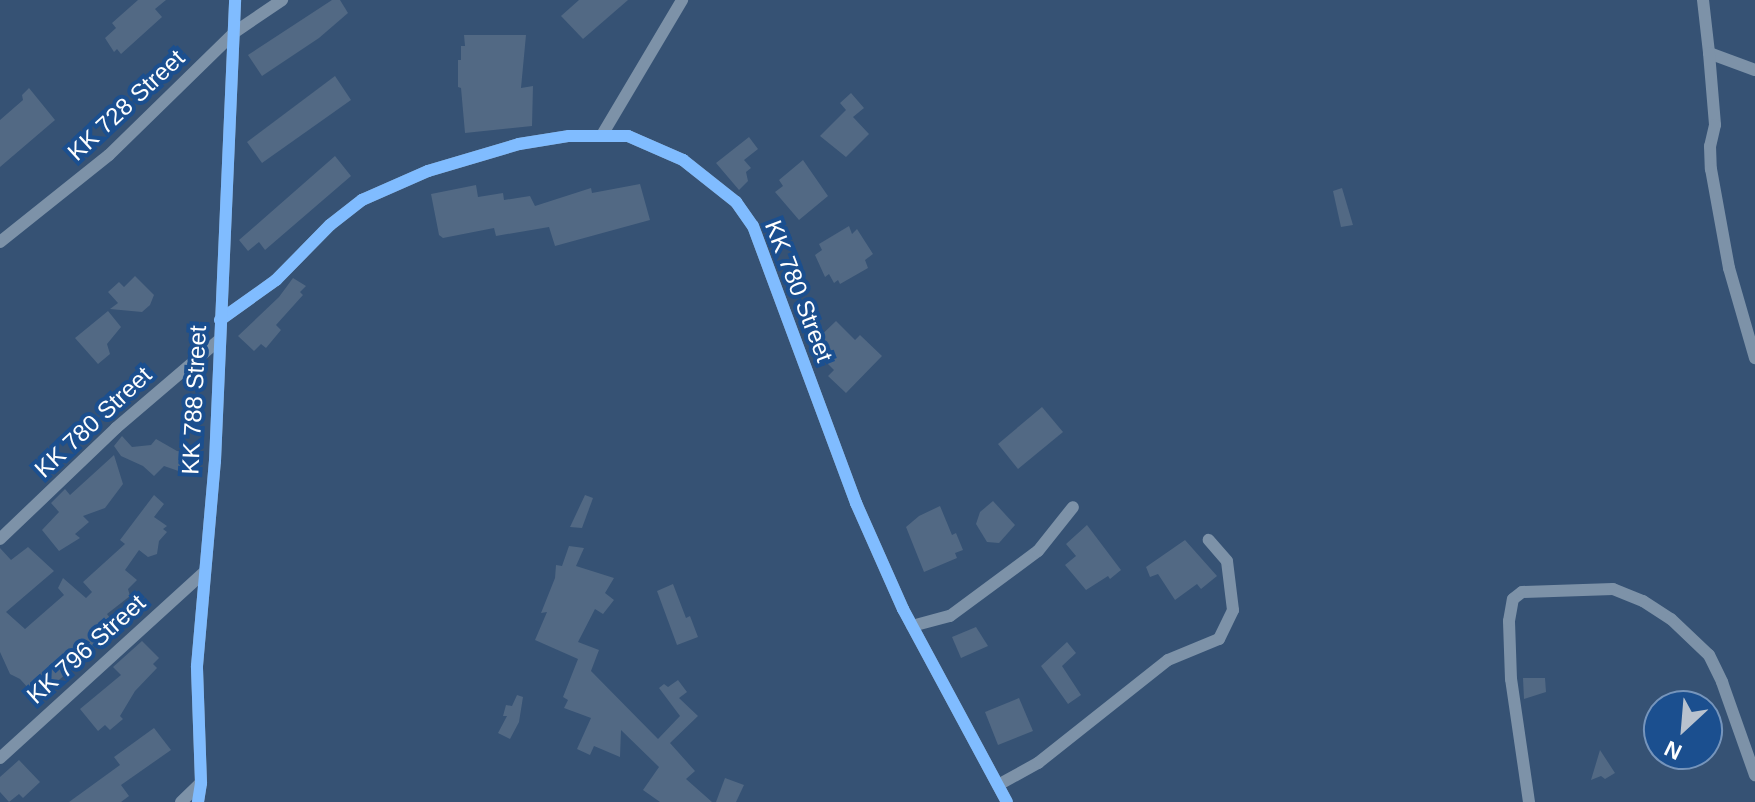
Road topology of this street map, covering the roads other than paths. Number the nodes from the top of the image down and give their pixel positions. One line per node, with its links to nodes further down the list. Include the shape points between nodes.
1 (235, 0): 5 (street, KK 788 Street)
2 (282, 0): 5 (street, KK 728 Street)
3 (682, 0): 8 (street)
4 (1703, 0): 6 (street)
5 (235, 32): 9 (street, KK 728 Street, via 109,155); 10 (street, KK 788 Street)
6 (1709, 53): 7 (street); 12 (street, via 1715,125 1711,169 1729,268)
7 (1755, 70)
8 (602, 135): 10 (street, KK 780 Street, via 569,136 491,152 428,171 362,200 276,280); 17 (street, KK 780 Street, via 628,136 683,160 736,202 753,226 856,503)
9 (0, 242)
10 (220, 320): 11 (street, KK 788 Street)
11 (218, 341): 14 (street, KK 780 Street, via 116,428); 16 (street, KK 788 Street, via 215,461)
12 (1755, 358)
13 (1073, 507): 17 (street, via 1038,551 950,616)
14 (0, 539)
15 (1209, 540): 21 (street, via 1227,561 1232,598 1233,610 1219,639 1168,660 1038,763)
16 (203, 573): 18 (street, KK 796 Street); 20 (street, KK 788 Street, via 196,692)
17 (912, 626): 21 (street, KK 780 Street)
18 (0, 758)
19 (1755, 775): 25 (street, via 1709,655 1671,619 1613,589 1522,592 1513,599 1509,621 1511,679)
20 (201, 783): 22 (street); 23 (street, KK 788 Street)
21 (998, 785): 24 (street, KK 780 Street)
22 (181, 802)
23 (198, 802)
24 (1007, 802)
25 (1529, 802)

